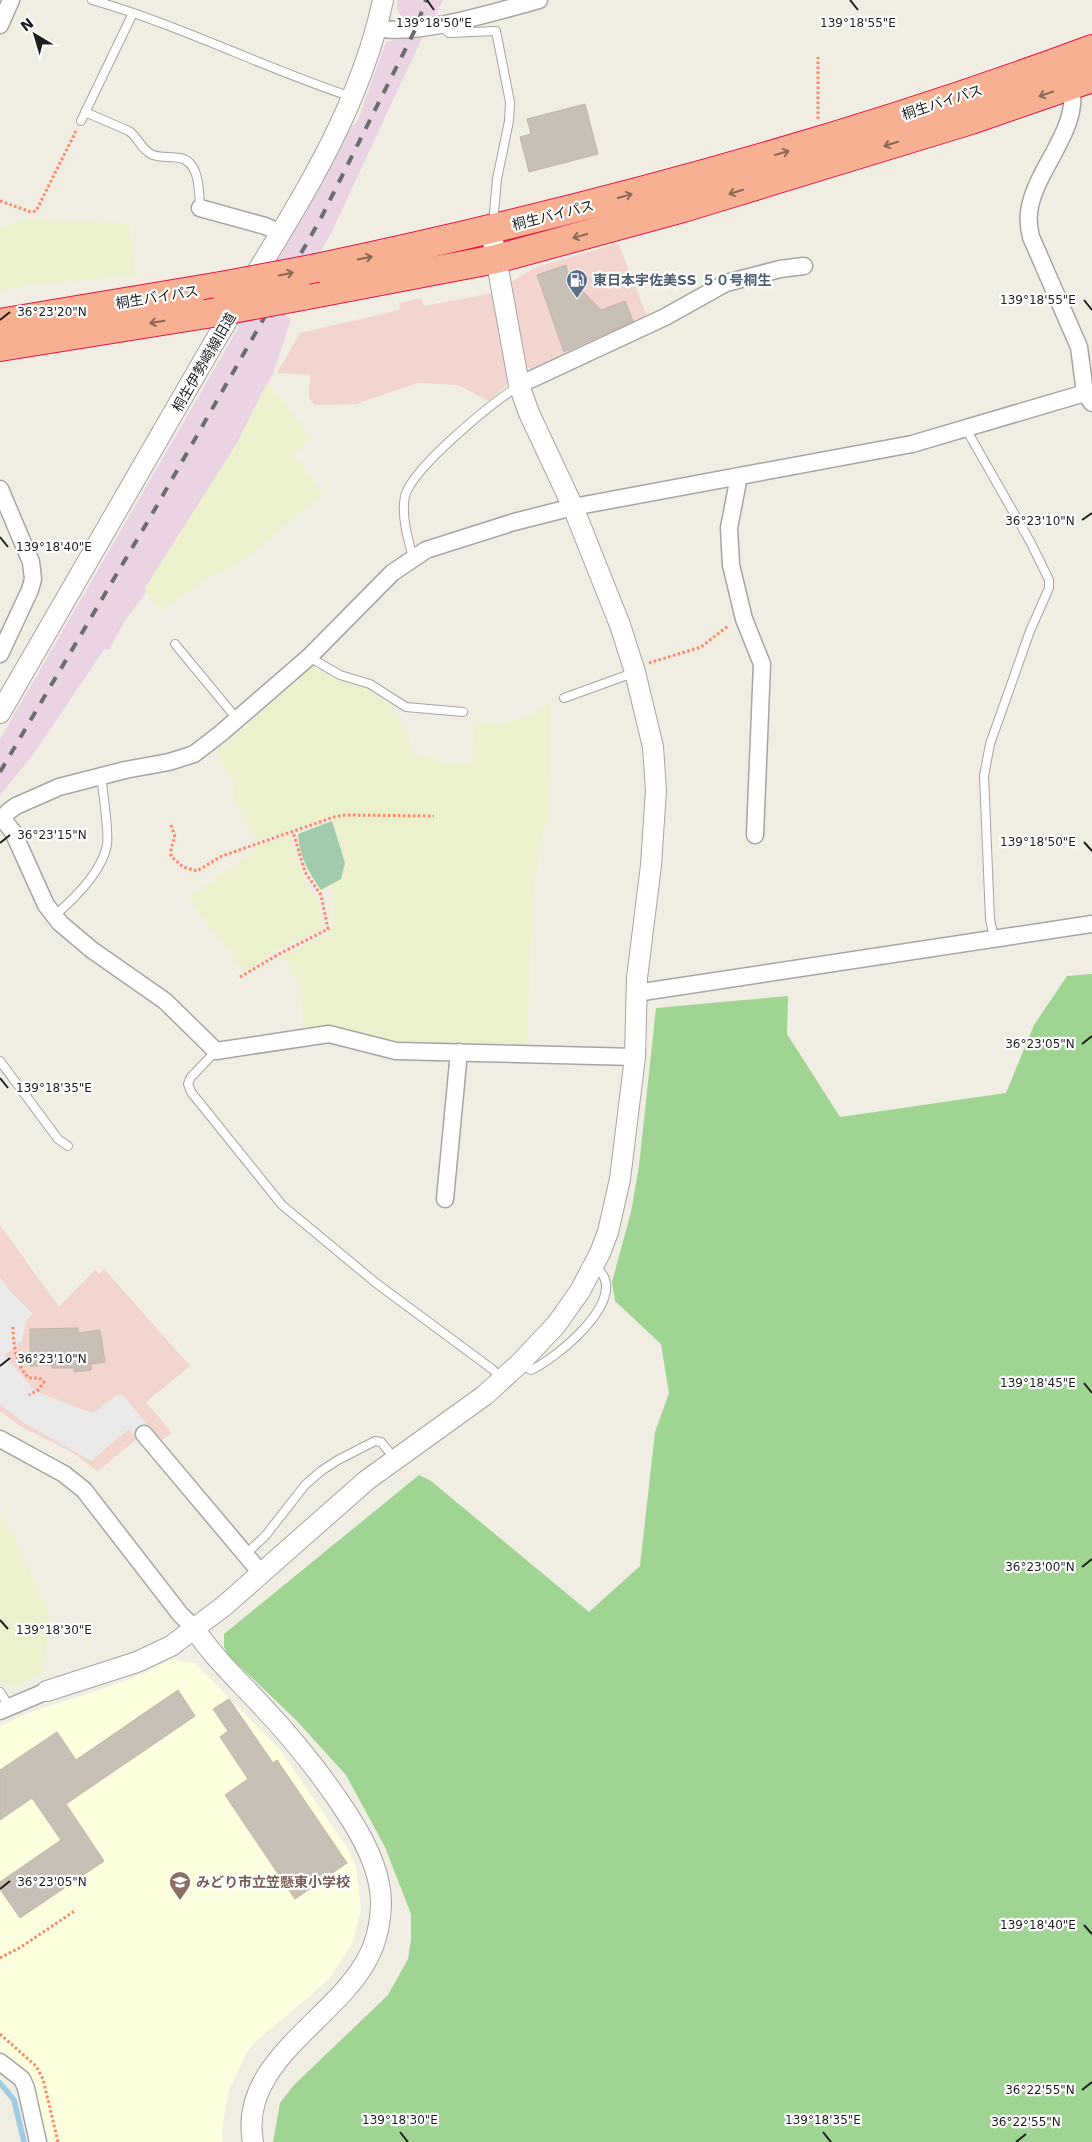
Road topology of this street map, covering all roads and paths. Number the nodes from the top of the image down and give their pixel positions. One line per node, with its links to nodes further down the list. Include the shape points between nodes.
1 (11, 0): 7 (street)
2 (92, 0): 5 (lane)
3 (384, 0): 8 (street, 桐生伊勢崎線旧道)
4 (539, 0): 6 (street)
5 (133, 13): 12 (lane); 14 (lane)
6 (439, 24): 8 (street, via 400,31); 18 (lane, via 449,33 496,31 510,102)
7 (0, 25)
8 (377, 28): 12 (street, 桐生伊勢崎線旧道)
9 (1092, 50): 18 (highway, 桐生バイパス, one-way to 9, via 819,142)
10 (818, 57): 13 (path)
11 (1082, 82): 20 (highway, 桐生バイパス, one-way to 20, via 971,120 683,208); 25 (street, via 1069,119 1032,199 1028,222 1031,237 1079,347)
12 (352, 98): 19 (street, 桐生伊勢崎線旧道, via 315,174)
13 (818, 100)
14 (85, 112): 15 (lane); 17 (lane, via 129,130 152,155 182,158 189,162 196,173)
15 (81, 121): 16 (path, via 36,211 30,212)
16 (0, 201)
17 (200, 208): 19 (street)
18 (491, 230): 20 (street); 22 (highway, 桐生バイパス, one-way to 18, bridge, via 317,268)
19 (281, 233): 38 (street, 桐生伊勢崎線旧道, via 213,344)
20 (496, 259): 23 (highway, 桐生バイパス, one-way to 23, bridge, via 206,314); 24 (street)
21 (804, 266): 24 (street, via 726,284 665,317)
22 (0, 323)
23 (0, 347)
24 (519, 385): 29 (street); 30 (lane, via 414,477 404,509)
25 (1089, 398): 26 (street)
26 (966, 429): 27 (street, via 912,444); 48 (lane, via 1049,580 1049,588 1030,630 986,759 990,919)
27 (739, 476): 29 (street); 31 (street, via 729,544)
28 (0, 489): 33 (street, via 31,562 33,579)
29 (573, 507): 30 (street, via 445,543); 35 (street, via 620,625)
30 (413, 557): 34 (street, via 392,573)
31 (741, 609): 35 (path, via 723,632 701,647); 45 (street, via 762,664)
32 (175, 644): 39 (lane)
33 (0, 654)
34 (309, 657): 37 (lane, via 340,675 370,684 406,707); 39 (street)
35 (634, 670): 36 (lane); 50 (street, via 653,747 656,790)
36 (564, 698)
37 (463, 712)
38 (0, 713)
39 (237, 719): 40 (street, via 185,758)
40 (101, 776): 42 (street, via 44,793 16,806); 46 (lane, via 106,846 101,862 82,888)
41 (434, 816): 44 (path, via 346,815)
42 (1, 819): 46 (street, via 13,832 34,881)
43 (171, 826): 44 (path, via 175,837 171,856 182,867 192,871 222,856)
44 (293, 832): 49 (path, via 306,872 321,895 328,929)
45 (755, 835)
46 (54, 916): 51 (street, via 78,940 165,1000)
47 (1092, 924): 48 (street)
48 (994, 938): 50 (street)
49 (240, 977)
50 (636, 993): 53 (street)
51 (216, 1051): 52 (street, via 330,1034 384,1049); 58 (lane, via 191,1077 188,1084 190,1092 278,1200 328,1245 492,1369)
52 (459, 1052): 53 (street); 56 (street)
53 (635, 1057): 58 (street, via 620,1179 608,1232 580,1291 556,1325)
54 (0, 1061): 55 (lane, via 58,1139)
55 (68, 1146)
56 (445, 1200)
57 (13, 1327): 59 (path, via 14,1347 24,1373 29,1378 39,1378 44,1382)
58 (502, 1380): 62 (street, via 467,1409)
59 (29, 1395)
60 (144, 1434): 63 (street)
61 (0, 1439): 65 (street, via 64,1474 84,1490)
62 (395, 1459): 63 (lane, via 381,1442 375,1441 338,1460 306,1485 266,1535); 64 (street)
63 (246, 1554): 64 (street)
64 (261, 1573): 65 (street)
65 (194, 1628): 66 (street, via 171,1646 137,1662); 73 (street, via 206,1647 306,1755 338,1799 369,1852 381,1898 380,1925 366,1963 333,2004 279,2058 260,2088 251,2121)
66 (47, 1691): 68 (street)
67 (0, 1692): 68 (lane)
68 (4, 1708)
69 (76, 1910): 70 (path)
70 (0, 1958)
71 (0, 2062): 72 (street, via 22,2080 26,2088)
72 (38, 2142)
73 (252, 2142)

